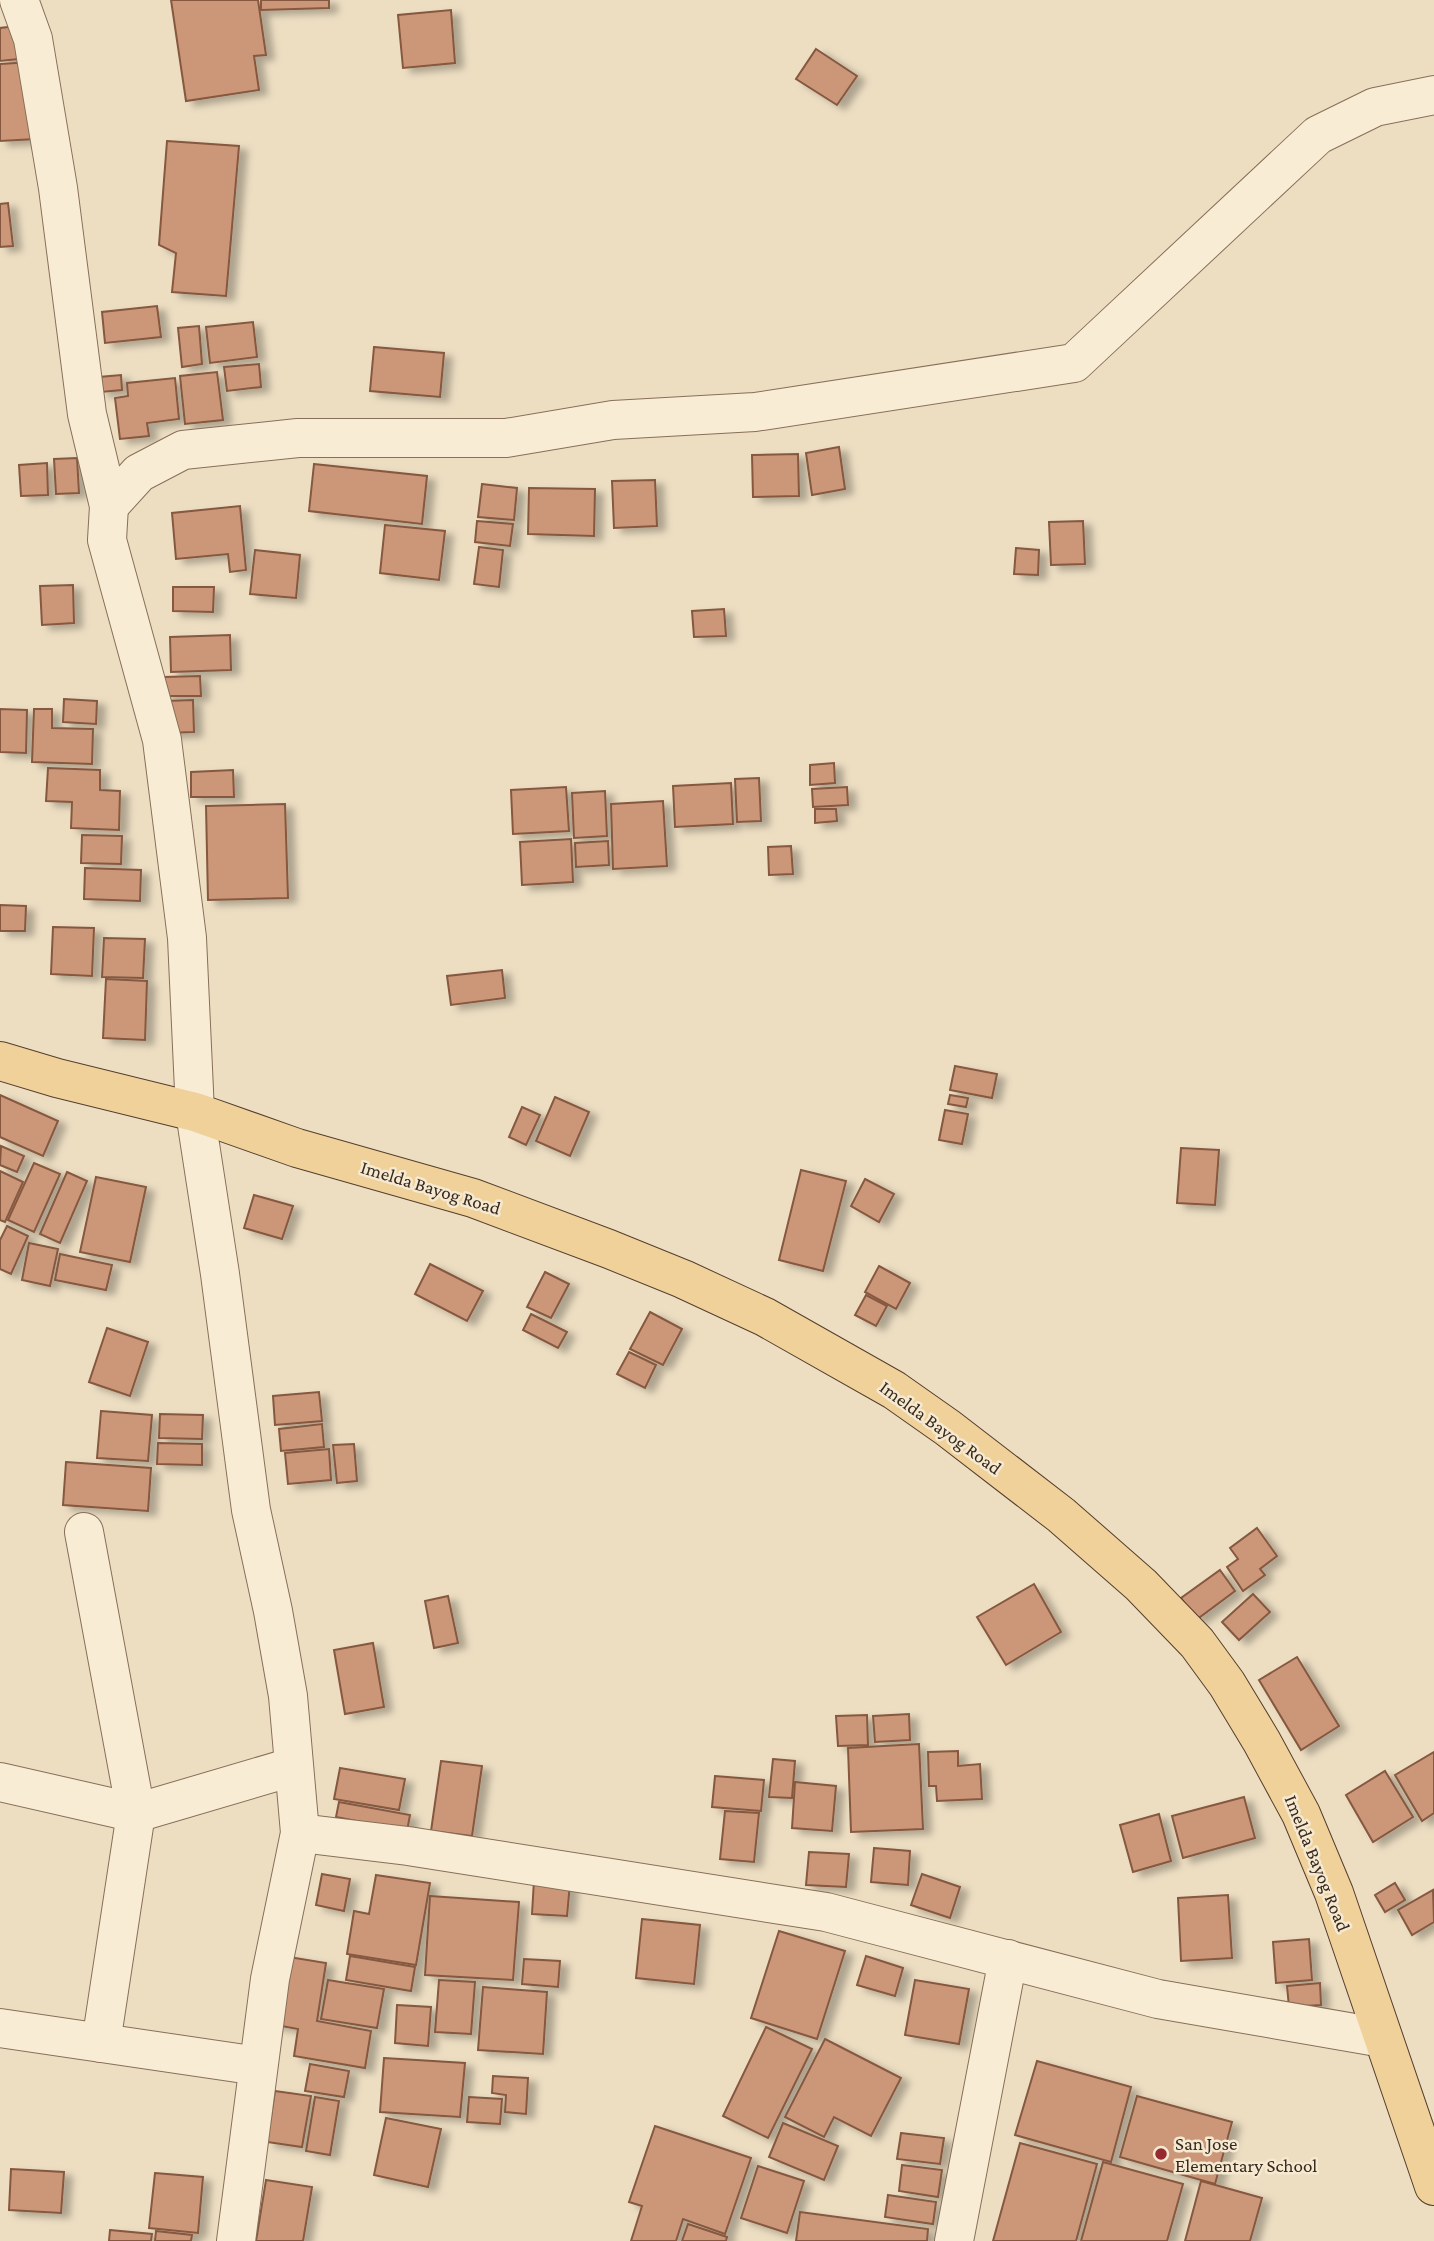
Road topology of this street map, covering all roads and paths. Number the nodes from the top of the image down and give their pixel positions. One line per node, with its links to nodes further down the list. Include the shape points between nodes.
1 (19, 0): 3 (street, via 33,40 58,188 87,414)
2 (1434, 94): 3 (street, via 1374,107 1318,135 1074,363 755,412 613,420 506,438 298,438 183,450 139,473)
3 (109, 506): 5 (street, via 107,540 162,740 187,938)
4 (0, 1061): 5 (main road, Imelda Bayog Road)
5 (195, 1112): 7 (street, via 251,1510 288,1696); 13 (main road, Imelda Bayog Road, via 297,1148 473,1198 609,1249 765,1317 894,1390 1061,1515 1141,1585 1197,1643 1227,1684 1301,1814)
6 (84, 1532): 9 (street)
7 (292, 1767): 9 (street); 10 (street)
8 (0, 1782): 9 (street)
9 (136, 1813): 14 (street)
10 (300, 1833): 11 (street, via 826,1912); 15 (street, via 270,1979)
11 (1008, 1959): 13 (street, via 1158,1999); 18 (street)
12 (0, 2028): 14 (street)
13 (1384, 2038): 16 (main road, Imelda Bayog Road)
14 (101, 2042): 15 (street)
15 (258, 2066): 17 (street)
16 (1434, 2186)
17 (236, 2241)
18 (954, 2241)

